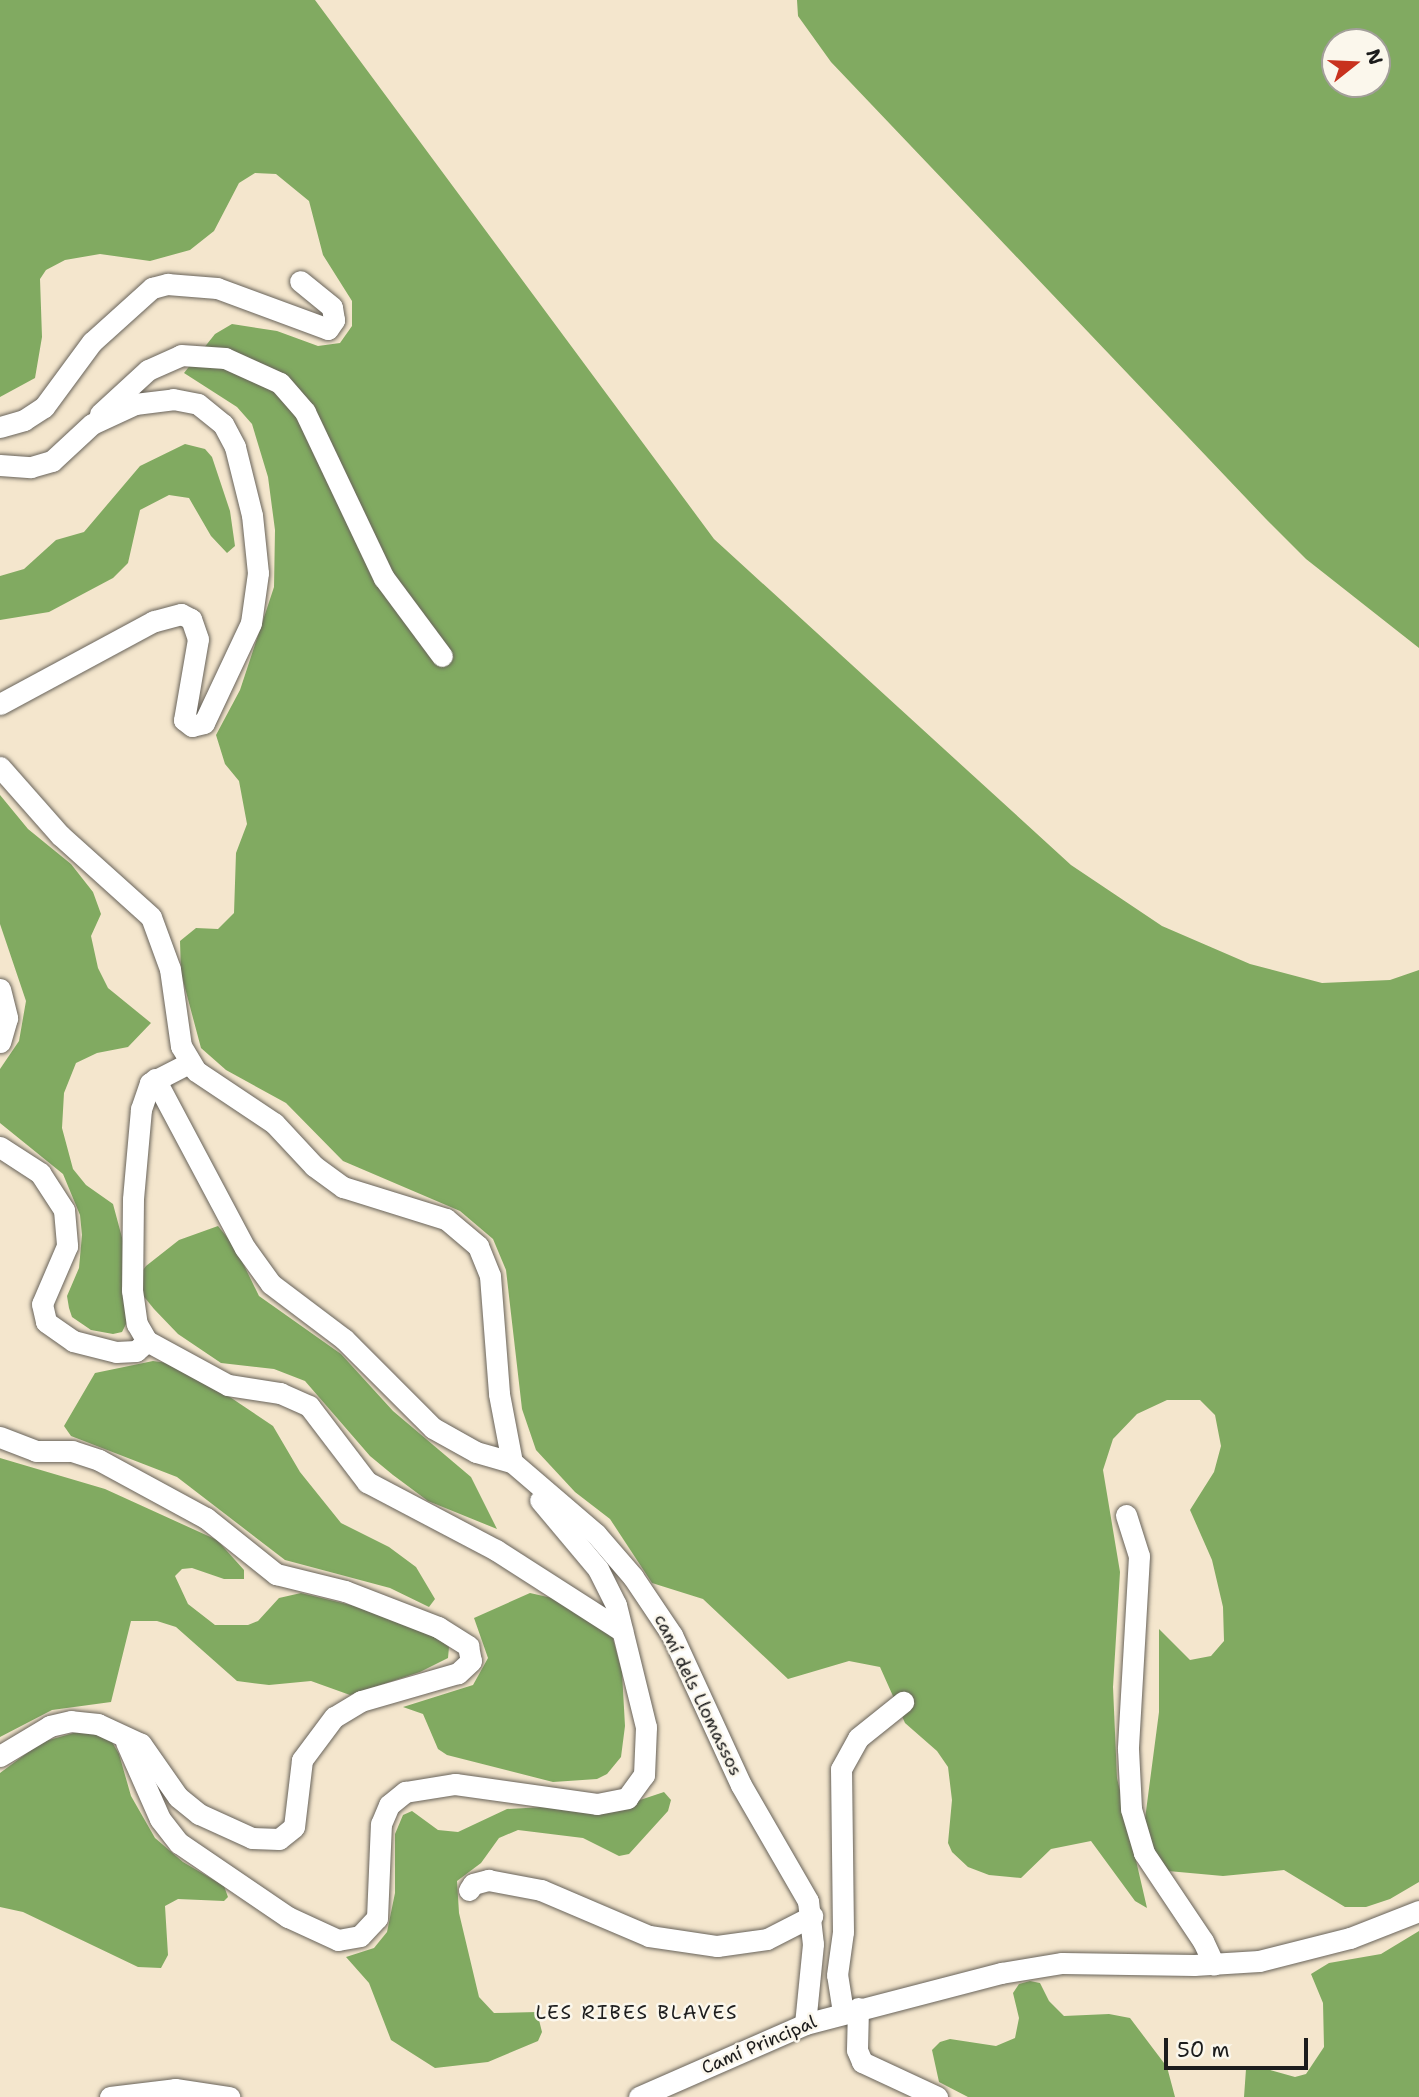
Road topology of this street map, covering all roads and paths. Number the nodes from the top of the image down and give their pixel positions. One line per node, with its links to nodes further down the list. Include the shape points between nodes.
1 (300, 281): 3 (street, via 332,307 334,320 328,329 217,288 166,284 146,291 92,342 44,407 24,420)
2 (92, 424): 4 (street, via 52,461 31,467); 5 (street, via 148,370 181,355 225,358 280,383 305,412 384,578); 6 (street, via 135,404 173,400 198,404 223,424 240,460 256,539 258,586 251,623 221,684 212,715 198,726 187,724 183,714 198,631 191,619 181,614 155,621)
3 (0, 427)
4 (0, 465)
5 (442, 656)
6 (0, 704)
7 (0, 767): 10 (street, via 60,835 151,917 170,969 178,1038)
8 (0, 989): 9 (street, via 7,1018)
9 (0, 1041)
10 (189, 1063): 11 (street); 15 (street, via 274,1123 320,1171 343,1187 446,1219 472,1238 490,1276 499,1394)
11 (155, 1079): 13 (street, via 146,1088 141,1109 133,1199 133,1304); 15 (street, via 246,1248 271,1284 334,1331 433,1428)
12 (0, 1147): 13 (street, via 40,1173 64,1210 69,1238 42,1304 46,1322 73,1341 116,1352 136,1351)
13 (147, 1341): 17 (street, via 228,1385 280,1393 302,1402 315,1411 345,1459 367,1482 496,1550)
14 (0, 1437): 19 (street, via 36,1451 72,1451 99,1460 206,1518 276,1574 345,1591 438,1627 462,1640 471,1653 466,1670 361,1701 334,1717 302,1760 294,1827 279,1839 252,1838 199,1814 178,1797 142,1744)
15 (517, 1469): 17 (street, via 598,1569); 23 (street, camí dels Llomassos, via 581,1519 647,1596 672,1635 741,1785 801,1886)
16 (1126, 1515): 24 (street, via 1139,1556 1128,1749 1131,1809 1144,1853)
17 (622, 1631): 19 (street, via 646,1727 646,1765 637,1789 620,1801 597,1804 466,1784 425,1785 405,1792 389,1805 381,1824 376,1917 365,1933 352,1939 332,1938 302,1925 179,1843 160,1819 143,1772)
18 (903, 1702): 25 (street, via 858,1738 841,1769 843,1932 837,1976)
19 (118, 1730): 20 (street, via 88,1721 61,1723)
20 (0, 1756)
21 (469, 1890): 23 (street, via 488,1880 541,1889 649,1937 717,1946 767,1939)
22 (1419, 1911): 24 (street, Camí Principal, via 1321,1947)
23 (812, 1916): 26 (street, camí dels Llomassos)
24 (1214, 1965): 25 (street, Camí Principal, via 1062,1963)
25 (851, 2010): 26 (street, Camí Principal); 27 (street, via 862,2062)
26 (806, 2024): 30 (street, Camí Principal)
27 (907, 2092): 31 (street)
28 (110, 2097): 29 (street, via 175,2089)
29 (229, 2097)
30 (639, 2097)
31 (937, 2097)

